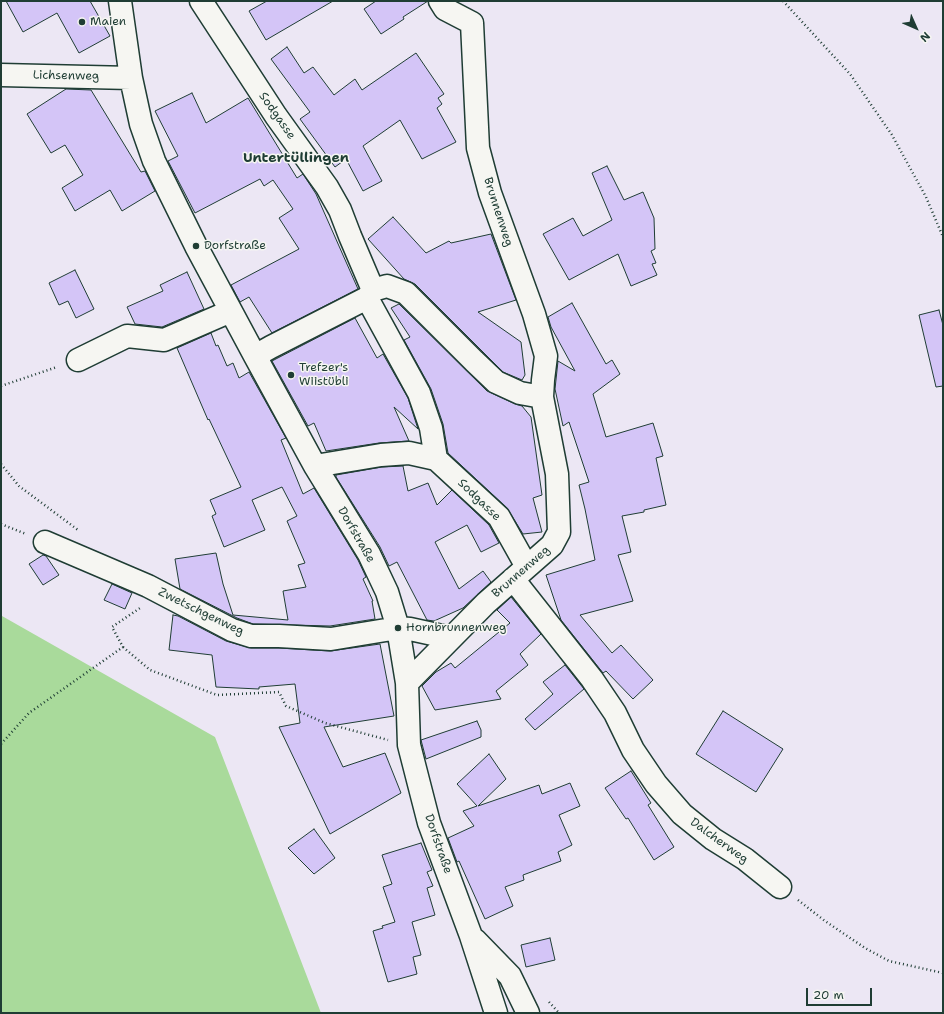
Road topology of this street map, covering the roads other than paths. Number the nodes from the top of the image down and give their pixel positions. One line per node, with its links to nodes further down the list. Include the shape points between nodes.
1 (120, 1): 5 (street, Dorfstraße)
2 (201, 1): 6 (street, Sodgasse, via 276,116 327,187 340,210)
3 (440, 1): 10 (street, Brunnenweg, via 445,9 472,23 478,148 490,193 534,314 546,356)
4 (1, 75): 5 (street, Lichsenweg)
5 (131, 78): 7 (street, Dorfstraße, via 141,124 154,161)
6 (370, 294): 8 (street); 10 (street, via 387,286 406,292 496,382 520,394); 11 (street, Sodgasse, via 419,393 431,428)
7 (231, 311): 8 (street, Dorfstraße); 9 (street, via 164,340 127,336)
8 (255, 356): 12 (street, Dorfstraße)
9 (78, 360)
10 (542, 397): 14 (street, Brunnenweg, via 557,474 558,532 552,545)
11 (436, 459): 12 (street, via 408,453); 14 (street, Sodgasse, via 500,517)
12 (315, 466): 15 (street, Dorfstraße, via 369,554 387,592)
13 (45, 542): 15 (street, Zwetschgenweg, via 148,586 232,630 251,636 331,639)
14 (520, 573): 16 (street, Brunnenweg); 18 (street, Dalcherweg, via 616,713 633,750 656,784 682,814)
15 (398, 628): 16 (street); 17 (street, Dorfstraße)
16 (451, 638): 17 (street, Brunnenweg)
17 (407, 683): 19 (street, Dorfstraße, via 408,745 430,823)
18 (780, 887)
19 (471, 936): 20 (street, Dorfstraße); 21 (street, via 510,976)
20 (496, 1013)
21 (528, 1013)

